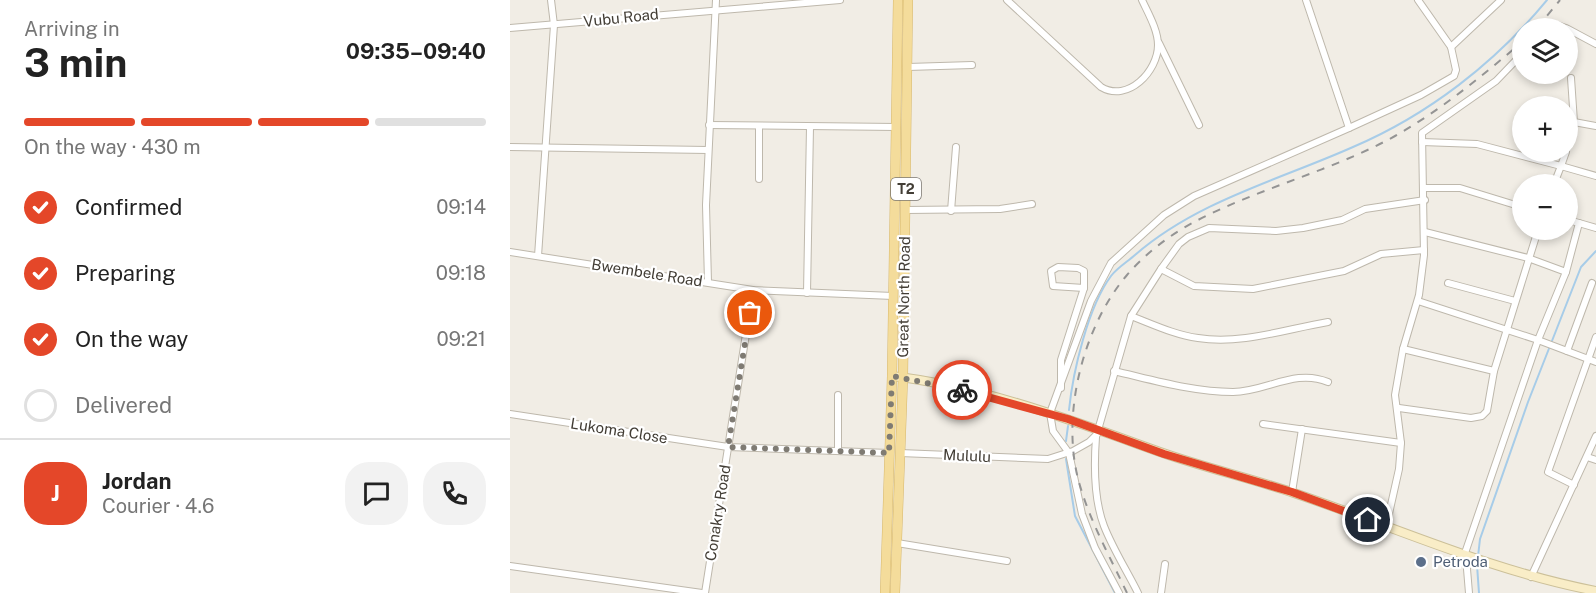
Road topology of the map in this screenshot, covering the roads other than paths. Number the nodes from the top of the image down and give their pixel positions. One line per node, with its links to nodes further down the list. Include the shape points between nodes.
1 (551, 0): 13 (street)
2 (716, 0): 12 (street)
3 (840, 0): 11 (street, Vubu Road)
4 (898, 0): 26 (main road, Great North Road / T2)
5 (908, 0): 21 (main road, Great North Road / T2)
6 (1007, 0): 16 (street, via 1109,92 1133,89 1157,55)
7 (1142, 0): 16 (street)
8 (1306, 0): 29 (street)
9 (1418, 0): 18 (street)
10 (1501, 0): 18 (street)
11 (801, 1): 12 (street, Vubu Road)
12 (716, 9): 13 (street, Vubu Road); 23 (street)
13 (554, 25): 14 (street, Vubu Road); 32 (street)
14 (510, 28)
15 (1578, 35): 17 (street)
16 (1158, 43): 24 (street)
17 (1596, 44)
18 (1451, 47): 29 (street, via 1454,76)
19 (1512, 64): 30 (street, via 1496,81 1425,130)
20 (972, 65): 21 (street)
21 (908, 67): 44 (main road, Great North Road / T2)
22 (1578, 123): 27 (street)
23 (709, 124): 25 (street); 34 (street)
24 (1199, 124)
25 (759, 126): 28 (street); 39 (street)
26 (897, 126): 28 (street); 62 (main road, Great North Road / T2)
27 (1596, 126)
28 (810, 127): 61 (street)
29 (1350, 128): 79 (street, via 1194,196 1164,216 1111,263 1091,301)
30 (1422, 141): 36 (street, via 1477,144); 40 (street)
31 (510, 147): 32 (street)
32 (547, 147): 34 (street); 52 (street)
33 (956, 147): 45 (street)
34 (708, 150): 56 (street)
35 (1562, 162): 36 (street)
36 (1561, 166): 37 (street); 38 (street)
37 (1558, 174)
38 (1596, 176)
39 (759, 179)
40 (1424, 188): 41 (street); 43 (street, via 1460,188)
41 (1425, 200): 48 (street); 54 (street, via 1365,209 1342,220 1293,229 1209,228 1179,244)
42 (1032, 204): 45 (street)
43 (1512, 204)
44 (906, 210): 45 (street); 77 (main road, Great North Road / T2)
45 (951, 211)
46 (1579, 223): 47 (street); 55 (street)
47 (1596, 228)
48 (1425, 232): 50 (street); 53 (street)
49 (1534, 240): 53 (street)
50 (1424, 250): 54 (street, via 1381,254 1344,270 1253,289 1194,286); 63 (street)
51 (510, 252): 52 (street, Bwembele Road)
52 (538, 256): 56 (street, Bwembele Road)
53 (1528, 258): 55 (street); 64 (street)
54 (1161, 268): 65 (street)
55 (1566, 272): 69 (street)
56 (708, 282): 60 (street, Bwembele Road)
57 (1448, 283): 64 (street)
58 (1592, 283): 71 (street)
59 (1084, 288): 59 (street, via 1084,271 1078,268 1058,267 1051,272 1050,283 1056,287); 79 (street, via 1061,360)
60 (753, 290): 61 (street, Bwembele Road); 89 (street, Conakry Road)
61 (807, 293): 62 (street, Bwembele Road)
62 (893, 296): 76 (main road, Great North Road / T2)
63 (1418, 301): 67 (street); 70 (street)
64 (1515, 301): 67 (street)
65 (1131, 316): 66 (street, via 1207,339 1267,335); 74 (street)
66 (1328, 322)
67 (1507, 328): 69 (street); 75 (street)
68 (1596, 337): 72 (street)
69 (1541, 341): 71 (street); 100 (street)
70 (1403, 349): 75 (street); 81 (street, via 1395,395)
71 (1567, 351): 72 (street)
72 (1588, 359): 73 (street); 96 (street, via 1548,472)
73 (1596, 362)
74 (1114, 371): 78 (street, via 1191,388 1235,392 1298,377); 86 (street)
75 (1494, 371): 81 (street, via 1487,411 1482,417)
76 (892, 376): 77 (main road); 91 (main road, Great North Road / T2)
77 (903, 377): 82 (main road); 92 (main road, Great North Road / T2)
78 (1328, 382)
79 (1061, 388): 82 (street)
80 (838, 395): 90 (street)
81 (1399, 408): 88 (street)
82 (1050, 413): 86 (main road); 93 (street, via 1053,431)
83 (510, 414): 89 (street, Lukoma Close)
84 (1263, 423): 85 (street)
85 (1302, 429): 88 (street); 97 (street)
86 (1098, 432): 93 (street); 97 (main road); 110 (street, via 1095,450 1099,506 1104,525)
87 (1596, 436): 94 (street)
88 (1401, 443): 98 (street)
89 (728, 447): 90 (street, Lukoma Close); 106 (street, Conakry Road)
90 (838, 451): 91 (street, Lukoma Close)
91 (889, 453): 107 (main road, Great North Road / T2)
92 (900, 453): 93 (street, Mululu, via 1034,459); 99 (main road, Great North Road / T2)
93 (1069, 453): 109 (street, via 1082,514)
94 (1587, 457): 95 (street); 96 (street)
95 (1596, 460)
96 (1574, 485): 104 (street)
97 (1292, 492): 98 (main road)
98 (1386, 526): 100 (main road)
99 (897, 543): 101 (street); 108 (main road, Great North Road / T2)
100 (1471, 559): 104 (main road); 112 (street)
101 (1007, 561)
102 (1165, 564): 111 (street)
103 (510, 566): 106 (street)
104 (1531, 577): 105 (main road)
105 (1596, 591)
106 (704, 593)
107 (885, 593)
108 (895, 593)
109 (1119, 593)
110 (1138, 593)
111 (1161, 593)
112 (1469, 593)

